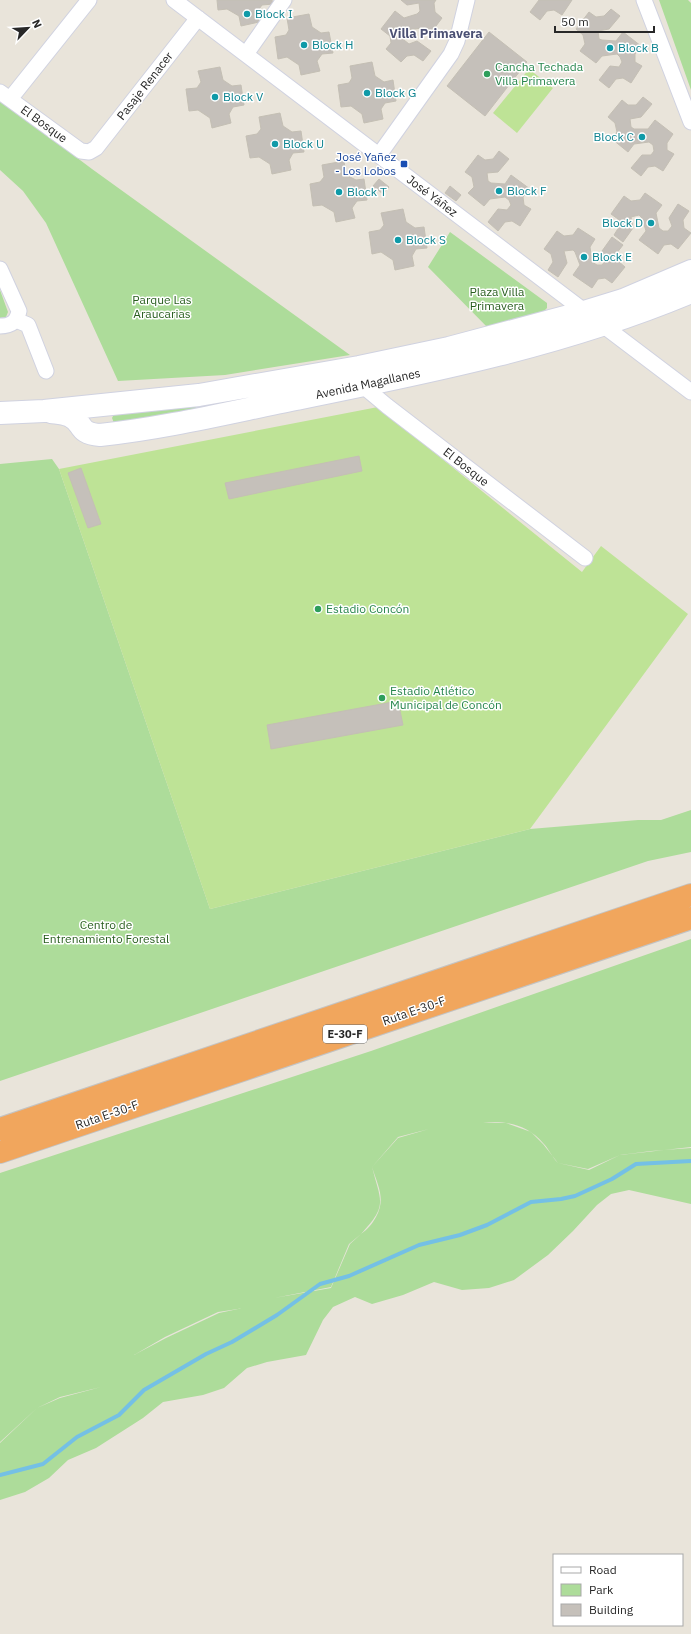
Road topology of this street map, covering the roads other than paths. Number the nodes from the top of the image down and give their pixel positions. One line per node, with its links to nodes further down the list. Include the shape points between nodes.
1 (89, 0): 8 (street)
2 (174, 0): 6 (street, José Yáñez)
3 (284, 0): 7 (street)
4 (466, 0): 11 (street, via 457,41 451,54)
5 (644, 0): 9 (street)
6 (198, 18): 7 (street, José Yáñez); 10 (street, Pasaje Renacer, via 96,148)
7 (246, 54): 11 (street, José Yáñez)
8 (5, 96): 10 (street, El Bosque, via 81,151)
9 (691, 122)
10 (89, 152)
11 (379, 156): 15 (street, José Yáñez)
12 (0, 269): 16 (street, via 18,311)
13 (691, 271): 15 (main road, Avenida Magallanes, via 623,300)
14 (691, 292): 18 (main road, Avenida Magallanes)
15 (584, 312): 18 (street, José Yáñez); 20 (main road, Avenida Magallanes, via 449,348)
16 (16, 320): 17 (street, via 7,326); 19 (street, via 28,326)
17 (0, 326)
18 (603, 326): 20 (main road, Avenida Magallanes, via 454,366); 21 (street, José Yáñez)
19 (46, 372)
20 (361, 376): 22 (main road, Avenida Magallanes, via 293,379 199,395); 25 (main road, Avenida Magallanes, via 183,423); 26 (street, El Bosque, via 387,406)
21 (691, 392)
22 (120, 404): 23 (main road, Avenida Magallanes); 25 (main road, via 106,412 105,426)
23 (44, 411): 24 (main road, Avenida Magallanes); 25 (main road, Avenida Magallanes, via 71,416 90,434)
24 (0, 413)
25 (110, 434)
26 (585, 558)
27 (691, 896): 29 (highway, Ruta E-30-F / E-30-F)
28 (691, 918): 30 (highway, Ruta E-30-F / E-30-F)
29 (0, 1129)
30 (0, 1152)

